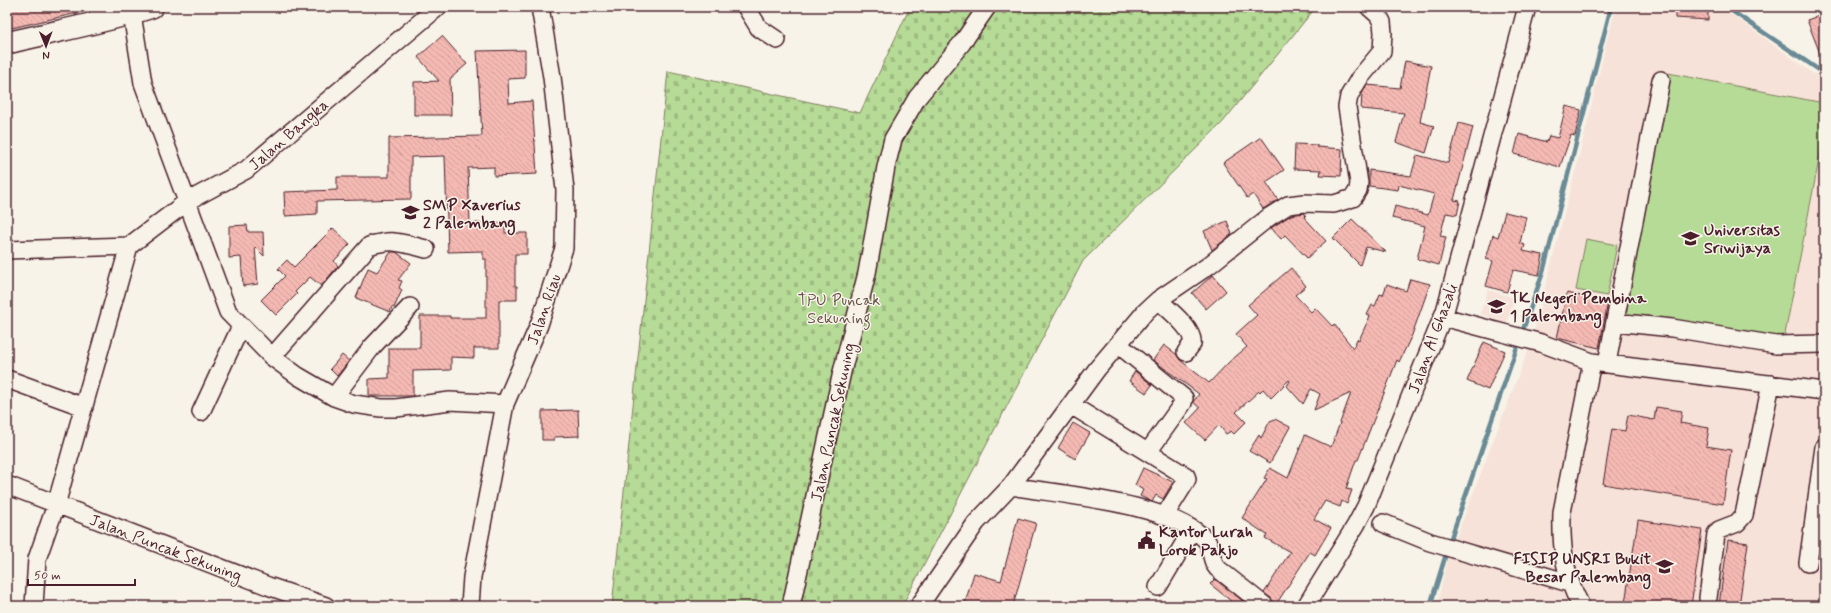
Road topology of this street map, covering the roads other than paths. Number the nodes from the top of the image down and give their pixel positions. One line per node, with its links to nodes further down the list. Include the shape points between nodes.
1 (152, 7): 9 (main road)
2 (438, 7): 13 (street, Jalan Bangka, via 246,170)
3 (540, 7): 31 (street, Jalan Riau, via 552,77 565,190 564,248 539,325)
4 (746, 7): 10 (street, via 759,28)
5 (988, 7): 50 (street, Jalan Puncak Sekuning, via 917,98 893,139 867,273 842,372)
6 (1368, 7): 17 (street, via 1378,15 1384,33 1382,51 1349,96 1347,107 1358,183 1358,190 1353,198 1334,204 1288,205 1208,266)
7 (1527, 7): 19 (street, Jalan Al Ghazali)
8 (100, 14): 9 (main road); 11 (main road, via 58,30)
9 (132, 14): 13 (street, via 143,83)
10 (777, 40)
11 (7, 43)
12 (1660, 80): 20 (street)
13 (188, 201): 14 (street, Jalan Bangka); 21 (street, via 228,312)
14 (129, 246): 16 (street); 33 (street)
15 (426, 249): 25 (street, via 396,241 369,246)
16 (7, 250)
17 (1158, 300): 23 (street); 24 (street, via 1180,320 1192,337 1192,344)
18 (410, 307): 30 (street, via 372,347)
19 (1443, 316): 26 (street); 53 (street, Jalan Al Ghazali, via 1366,506)
20 (1615, 322): 22 (street, via 1672,328 1776,345); 26 (street)
21 (241, 326): 25 (street); 34 (street)
22 (1824, 344)
23 (1119, 345): 32 (street, via 1097,369); 36 (street, via 1184,398)
24 (1186, 352)
25 (272, 357): 30 (street)
26 (1600, 362): 28 (street); 44 (street, via 1562,512)
27 (7, 379): 33 (street)
28 (1772, 384): 29 (street); 46 (street, via 1744,515 1737,523 1719,530 1716,534)
29 (1824, 391)
30 (334, 397): 31 (street, via 354,404 381,408 450,401)
31 (505, 404): 49 (street, Jalan Riau, via 472,577)
32 (1071, 405): 36 (street); 38 (street)
33 (84, 407): 39 (street)
34 (201, 412)
35 (1824, 447): 43 (street)
36 (1148, 452): 40 (street, via 1186,477 1185,483)
37 (7, 485): 39 (street, Jalan Puncak Sekuning)
38 (1011, 486): 40 (street, via 1060,493); 51 (street, via 976,523)
39 (56, 504): 47 (street, via 37,559); 48 (street, Jalan Puncak Sekuning)
40 (1165, 515): 42 (street)
41 (1382, 523): 44 (street, via 1430,542)
42 (1192, 530): 45 (street); 52 (street, via 1208,542 1217,568)
43 (1808, 563)
44 (1569, 583): 54 (street)
45 (1158, 587)
46 (1708, 598)
47 (34, 606)
48 (323, 606)
49 (470, 606)
50 (791, 606)
51 (919, 606)
52 (1265, 606)
53 (1306, 606)
54 (1581, 606)

